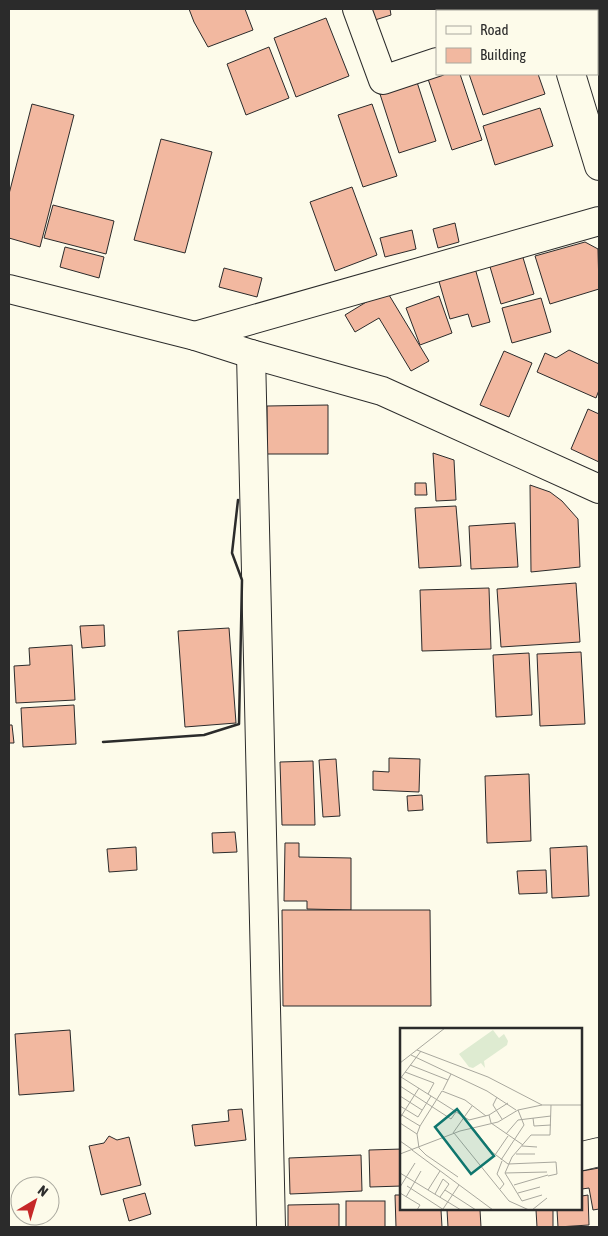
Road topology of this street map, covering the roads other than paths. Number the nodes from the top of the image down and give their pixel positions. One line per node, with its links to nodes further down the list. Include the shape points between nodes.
1 (357, 9): 2 (street, via 383,80)
2 (436, 62)
3 (572, 75): 4 (street)
4 (599, 166)
5 (599, 221): 7 (street)
6 (9, 289): 7 (street)
7 (195, 336): 8 (street)
8 (251, 354): 9 (street, via 382,391); 12 (street)
9 (599, 489)
10 (599, 1152): 11 (street)
11 (583, 1156)
12 (271, 1227)

